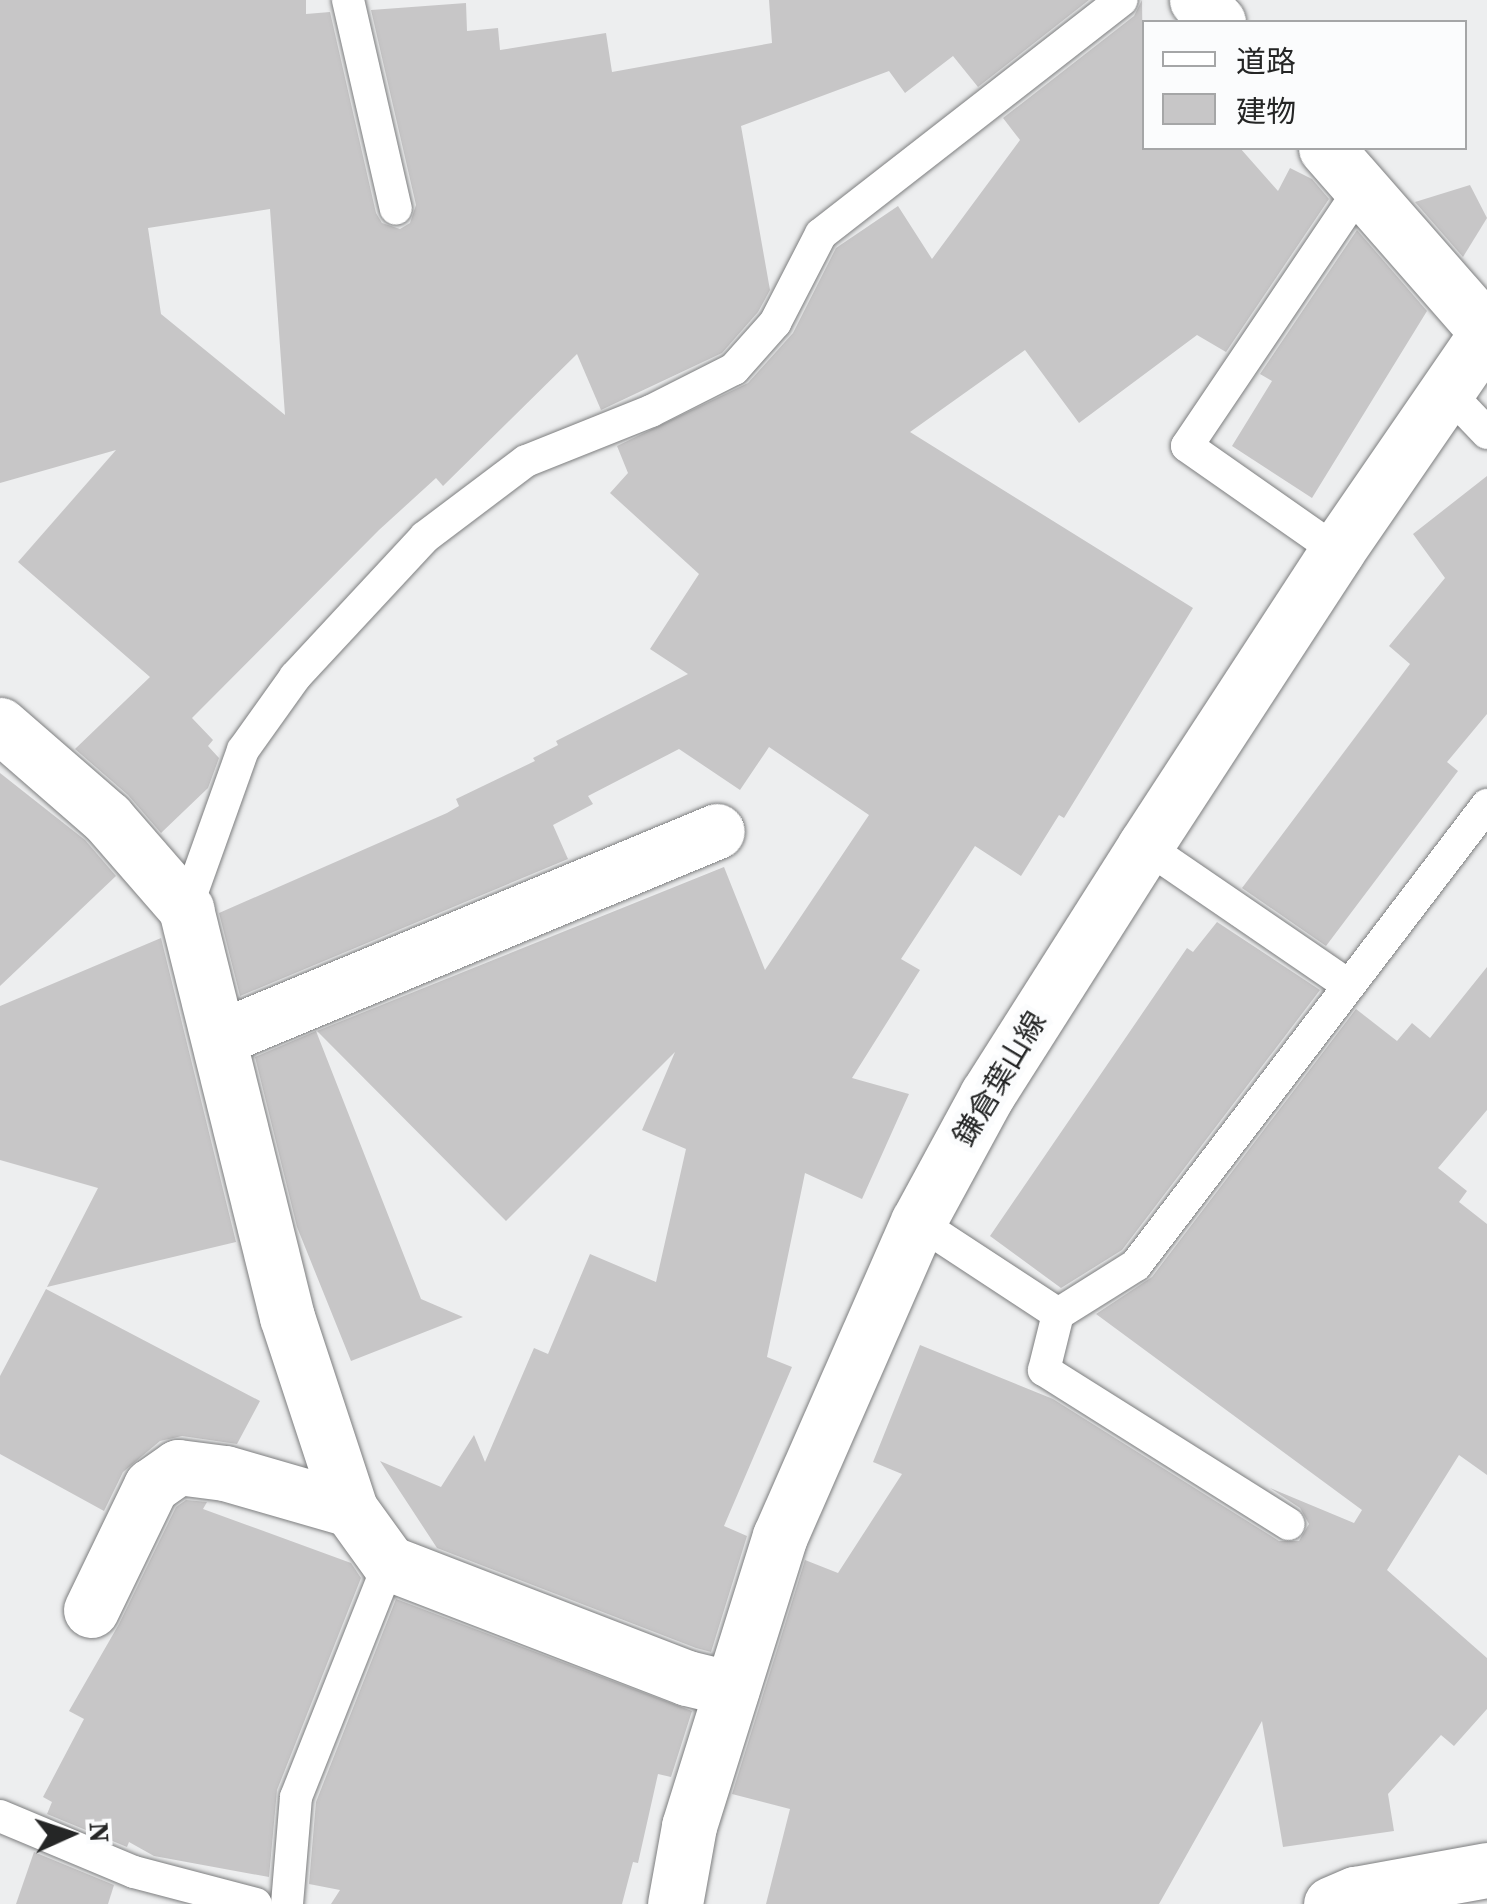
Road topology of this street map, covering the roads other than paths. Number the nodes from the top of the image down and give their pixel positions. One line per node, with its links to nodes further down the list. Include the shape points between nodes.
1 (348, 0): 6 (lane)
2 (1122, 0): 15 (lane, via 821,234 774,322 734,369 526,461 425,538 295,677 243,750)
3 (1197, 0): 4 (street)
4 (1216, 20)
5 (1344, 168): 7 (street); 10 (lane, via 1187,446)
6 (396, 209)
7 (1487, 332): 8 (street, 鎌倉葉山線)
8 (1448, 391): 9 (lane); 10 (street, 鎌倉葉山線)
9 (1487, 433)
10 (1337, 551): 14 (street, 鎌倉葉山線)
11 (0, 725): 15 (street, via 107,818)
12 (1487, 805): 16 (lane)
13 (718, 831): 17 (street)
14 (1146, 846): 16 (lane); 18 (street, 鎌倉葉山線, via 987,1095)
15 (186, 909): 17 (street)
16 (1348, 985): 19 (lane, via 1136,1264)
17 (218, 1038): 20 (street, via 287,1317)
18 (918, 1222): 19 (lane); 24 (street, 鎌倉葉山線, via 780,1536)
19 (1058, 1314): 21 (lane, via 1044,1370)
20 (350, 1509): 22 (street); 23 (street, via 225,1472 178,1468 151,1486)
21 (1289, 1524)
22 (389, 1563): 24 (street); 28 (lane, via 296,1797)
23 (92, 1610)
24 (732, 1689): 29 (street, 鎌倉葉山線, via 689,1826)
25 (0, 1816): 27 (lane, via 134,1872)
26 (1487, 1870): 30 (street)
27 (256, 1904)
28 (287, 1904)
29 (676, 1904)
30 (1331, 1904)

